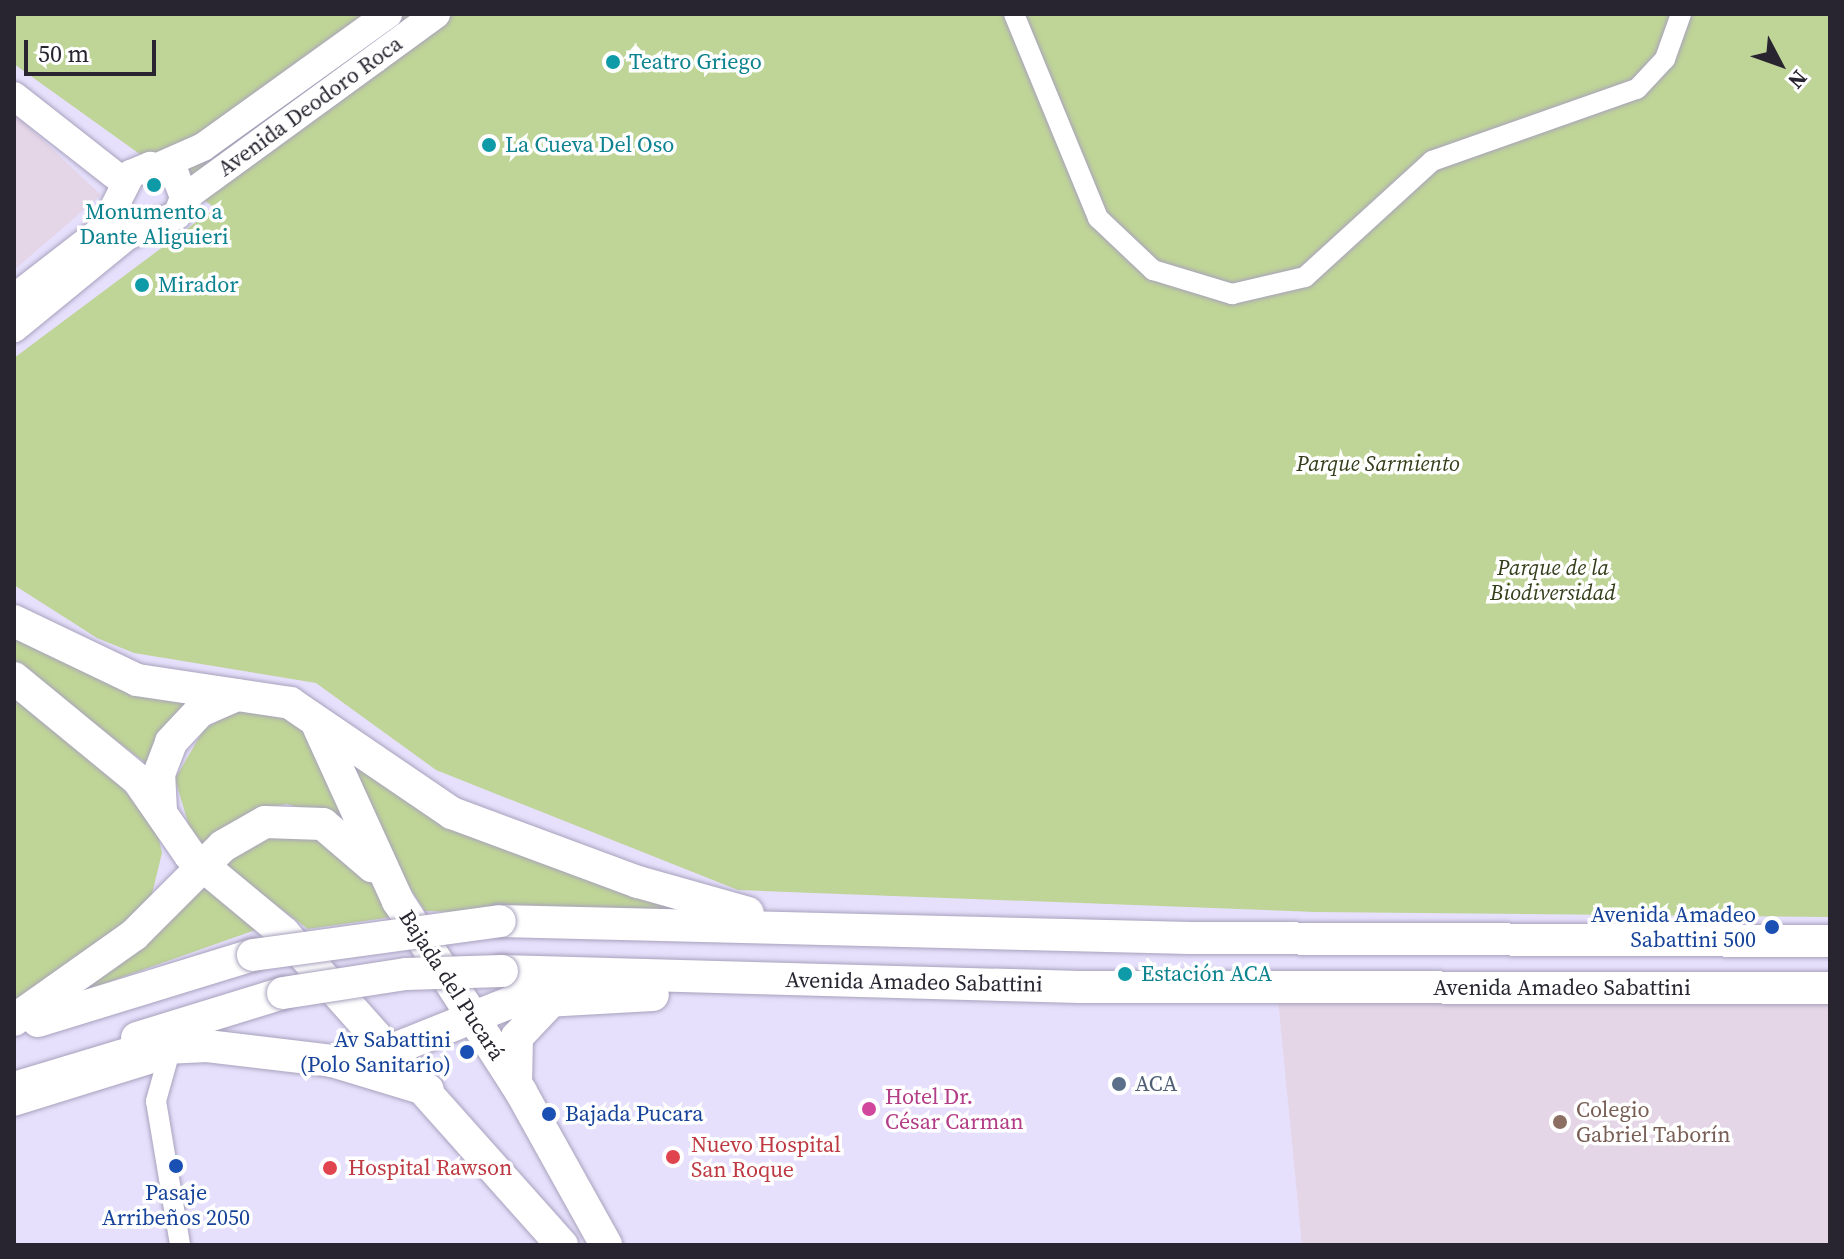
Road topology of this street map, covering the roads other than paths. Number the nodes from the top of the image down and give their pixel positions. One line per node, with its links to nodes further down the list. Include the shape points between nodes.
1 (388, 14): 6 (main road, Avenida Deodoro Roca, via 203,147)
2 (436, 14): 8 (main road, Avenida Deodoro Roca)
3 (1014, 14): 4 (street, via 1098,218 1170,280 1232,294 1305,277 1432,161 1637,89 1665,59)
4 (1681, 14)
5 (14, 96): 7 (main road)
6 (160, 166): 7 (main road, Avenida Deodoro Roca, via 140,168); 8 (main road, via 175,174)
7 (124, 189): 9 (main road, via 131,218); 10 (main road, via 103,229)
8 (184, 198): 9 (main road, Avenida Deodoro Roca, via 177,215)
9 (153, 227): 11 (main road, Avenida Deodoro Roca, via 127,236)
10 (14, 298)
11 (14, 328)
12 (14, 621): 14 (main road, via 115,673)
13 (14, 678): 16 (main road, via 121,764)
14 (237, 695): 15 (main road, via 277,698); 16 (main road, via 200,711 171,742 159,774)
15 (313, 718): 18 (main road, Bajada del Pucará); 19 (main road, via 437,805 512,836 716,907)
16 (161, 811): 17 (main road)
17 (203, 867): 18 (main road, via 249,829 303,819 353,845); 25 (main road, via 134,935); 28 (main road, via 272,921)
18 (398, 901): 24 (main road, Bajada del Pucará)
19 (882, 933): 20 (main road); 26 (main road, bridge, via 500,921 253,955)
20 (1830, 941)
21 (863, 983): 22 (main road, Avenida Amadeo Sabattini); 23 (main road); 31 (main road, Avenida Amadeo Sabattini, bridge, via 502,971 406,974 283,993)
22 (1830, 988)
23 (554, 998): 24 (main road); 32 (main road, via 517,1037)
24 (472, 1016): 28 (main road); 32 (main road, Bajada del Pucará)
25 (14, 1020)
26 (14, 1029)
27 (207, 1046): 29 (street); 30 (main road); 33 (main road, via 144,1049)
28 (392, 1050): 30 (main road); 34 (main road)
29 (168, 1058): 35 (street); 36 (street, via 156,1101)
30 (332, 1061): 34 (main road)
31 (14, 1080)
32 (516, 1084): 38 (main road, Bajada del Pucará)
33 (14, 1088)
34 (428, 1090): 37 (main road)
35 (14, 1106)
36 (180, 1245)
37 (562, 1245)
38 (606, 1245)

